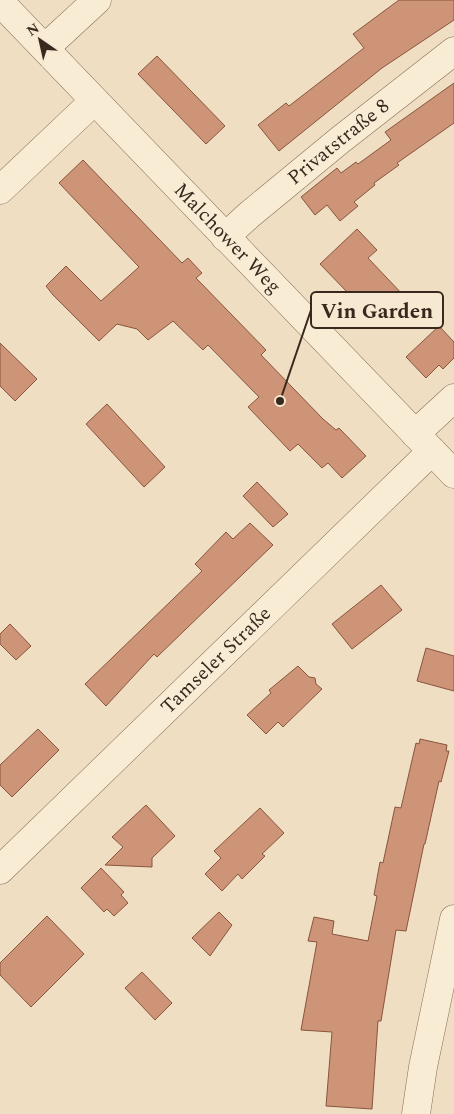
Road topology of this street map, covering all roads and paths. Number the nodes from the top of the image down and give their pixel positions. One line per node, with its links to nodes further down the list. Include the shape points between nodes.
1 (97, 0): 3 (street)
2 (0, 2): 3 (street, Malchower Weg)
3 (45, 48): 5 (street, Malchower Weg)
4 (454, 51): 7 (street, Privatstraße 8, via 340,140)
5 (94, 101): 6 (street); 7 (street, Malchower Weg)
6 (0, 190)
7 (225, 237): 9 (street, Malchower Weg)
8 (454, 398): 9 (street, Tamseler Straße)
9 (423, 442): 10 (street, Malchower Weg); 11 (street, Tamseler Straße)
10 (454, 474)
11 (0, 870)
12 (454, 919): 13 (street)
13 (416, 1114)

